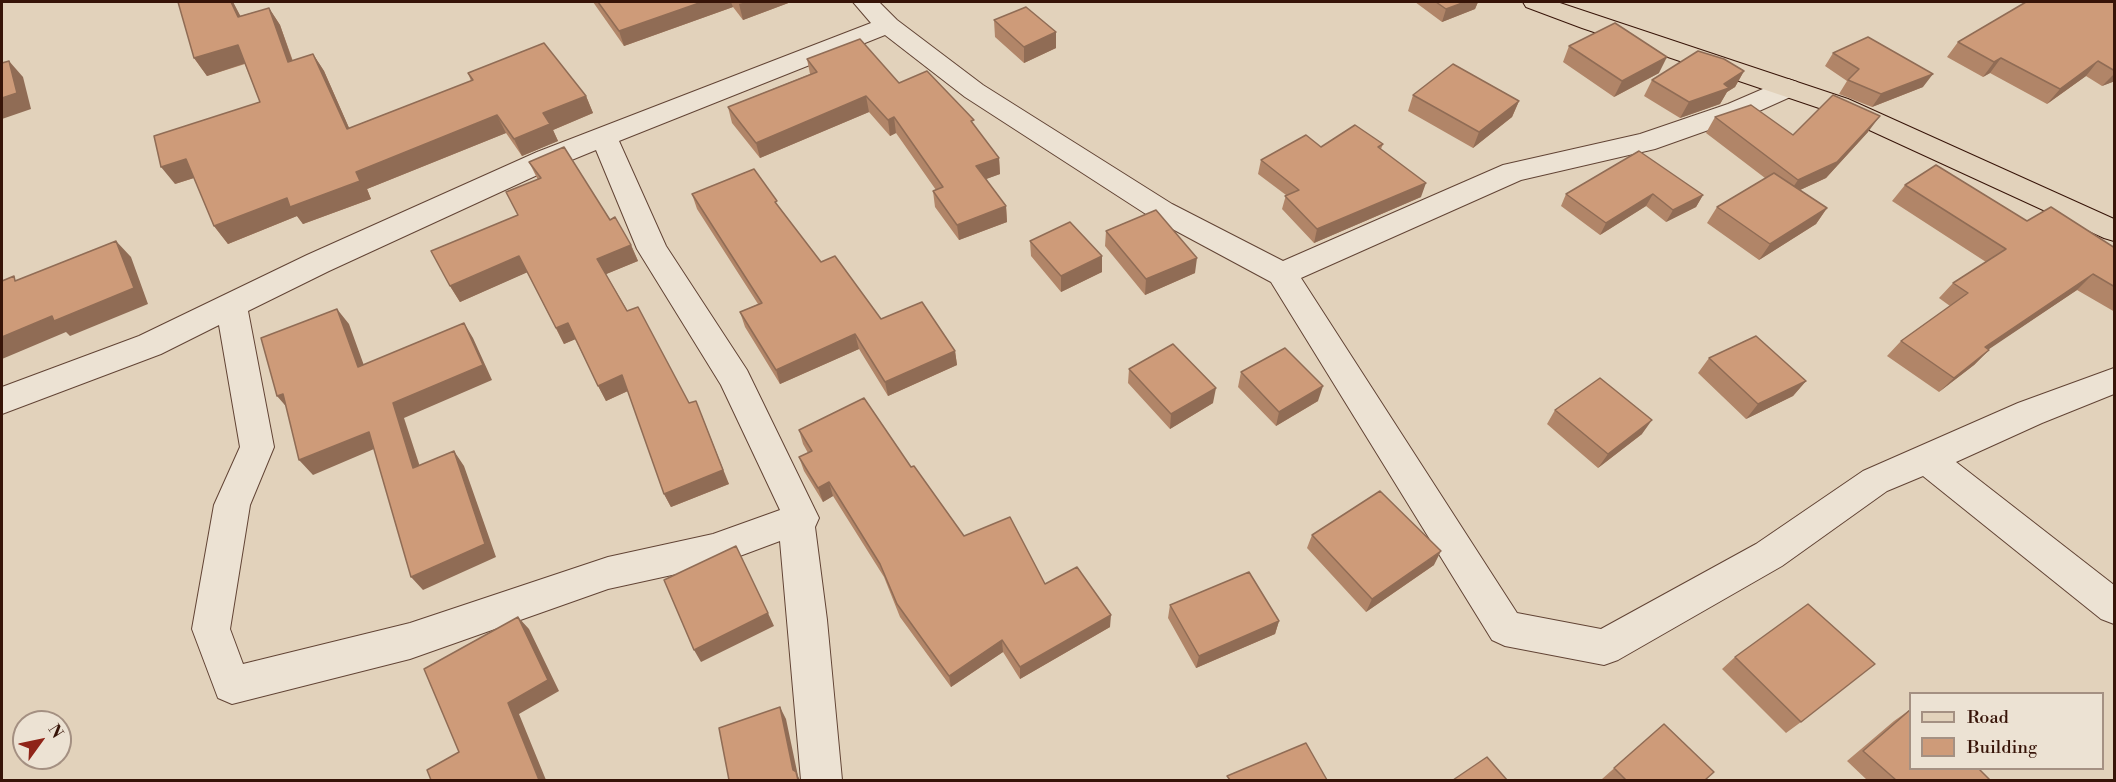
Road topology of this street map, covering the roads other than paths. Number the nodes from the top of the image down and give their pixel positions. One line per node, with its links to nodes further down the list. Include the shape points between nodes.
1 (865, 2): 3 (street)
2 (1534, 2): 4 (main road)
3 (888, 25): 5 (street); 7 (street, via 974,91 1161,212)
4 (1788, 88): 6 (main road, via 1838,105); 7 (street, via 1645,142 1513,172)
5 (604, 137): 8 (street, via 503,179); 12 (street, via 652,249 735,379 801,518)
6 (2115, 231)
7 (1281, 274): 11 (street, via 1505,628 1604,646 1769,555 1875,481)
8 (231, 305): 10 (street, via 150,345); 12 (street, via 257,447 232,505 211,629 232,685 410,641 608,573 713,550)
9 (2115, 381): 11 (street, via 2030,413)
10 (2, 401)
11 (1927, 459): 13 (street)
12 (795, 520): 14 (street)
13 (2115, 607)
14 (822, 780)

